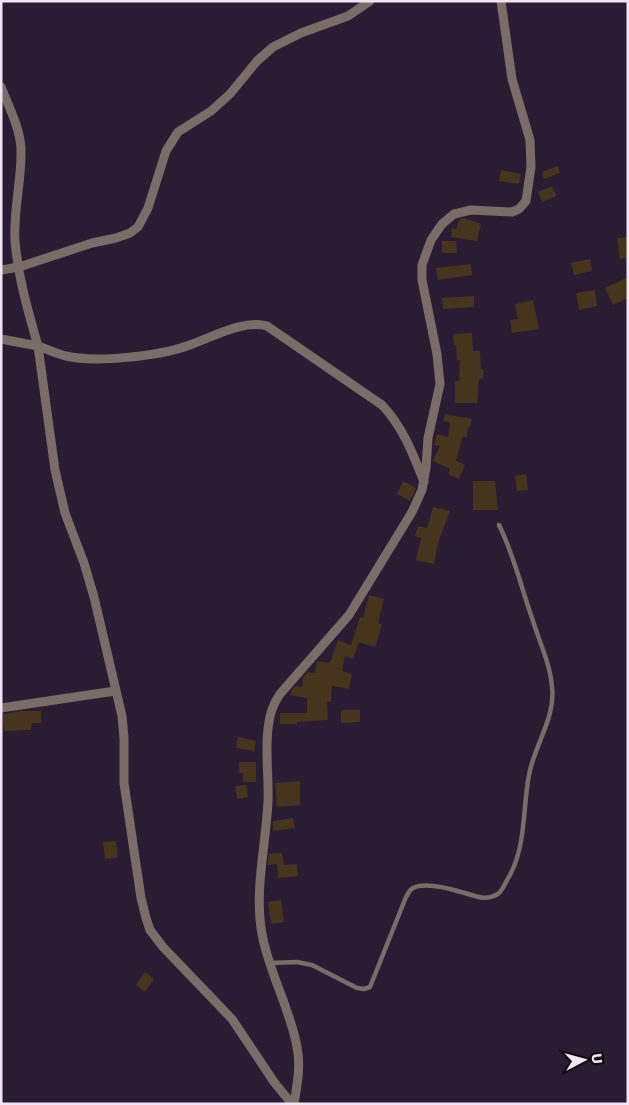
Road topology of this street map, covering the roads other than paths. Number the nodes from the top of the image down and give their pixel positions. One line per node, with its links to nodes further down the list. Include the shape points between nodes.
1 (370, 1): 4 (street, via 348,16 273,47 211,112 178,132 166,151 148,208 138,227 116,238)
2 (502, 1): 8 (street, via 512,79 530,140 527,194 523,206 512,212 471,210 454,214 442,224 424,253 422,280 440,384 428,438)
3 (1, 87): 4 (street, via 19,132 21,149 15,215)
4 (19, 267): 5 (street); 7 (street)
5 (1, 270)
6 (1, 339): 7 (street)
7 (38, 346): 8 (street, via 67,356 113,358 186,347 242,326 267,326 388,412 403,434); 10 (street, via 55,470 65,513 94,597)
8 (424, 483): 12 (street, via 412,512 349,615 274,703 268,729 268,800 260,902 262,933)
9 (499, 525): 12 (lane, via 509,544 550,670 553,690 551,708 529,774 521,846 509,878 499,893 487,897 476,898 432,886 410,889 370,987 357,988 312,965)
10 (115, 691): 11 (street); 13 (street, via 122,723 125,793 141,898 150,930 232,1019 274,1082)
11 (1, 708)
12 (270, 963): 13 (street, via 297,1048 298,1070)
13 (293, 1104)

